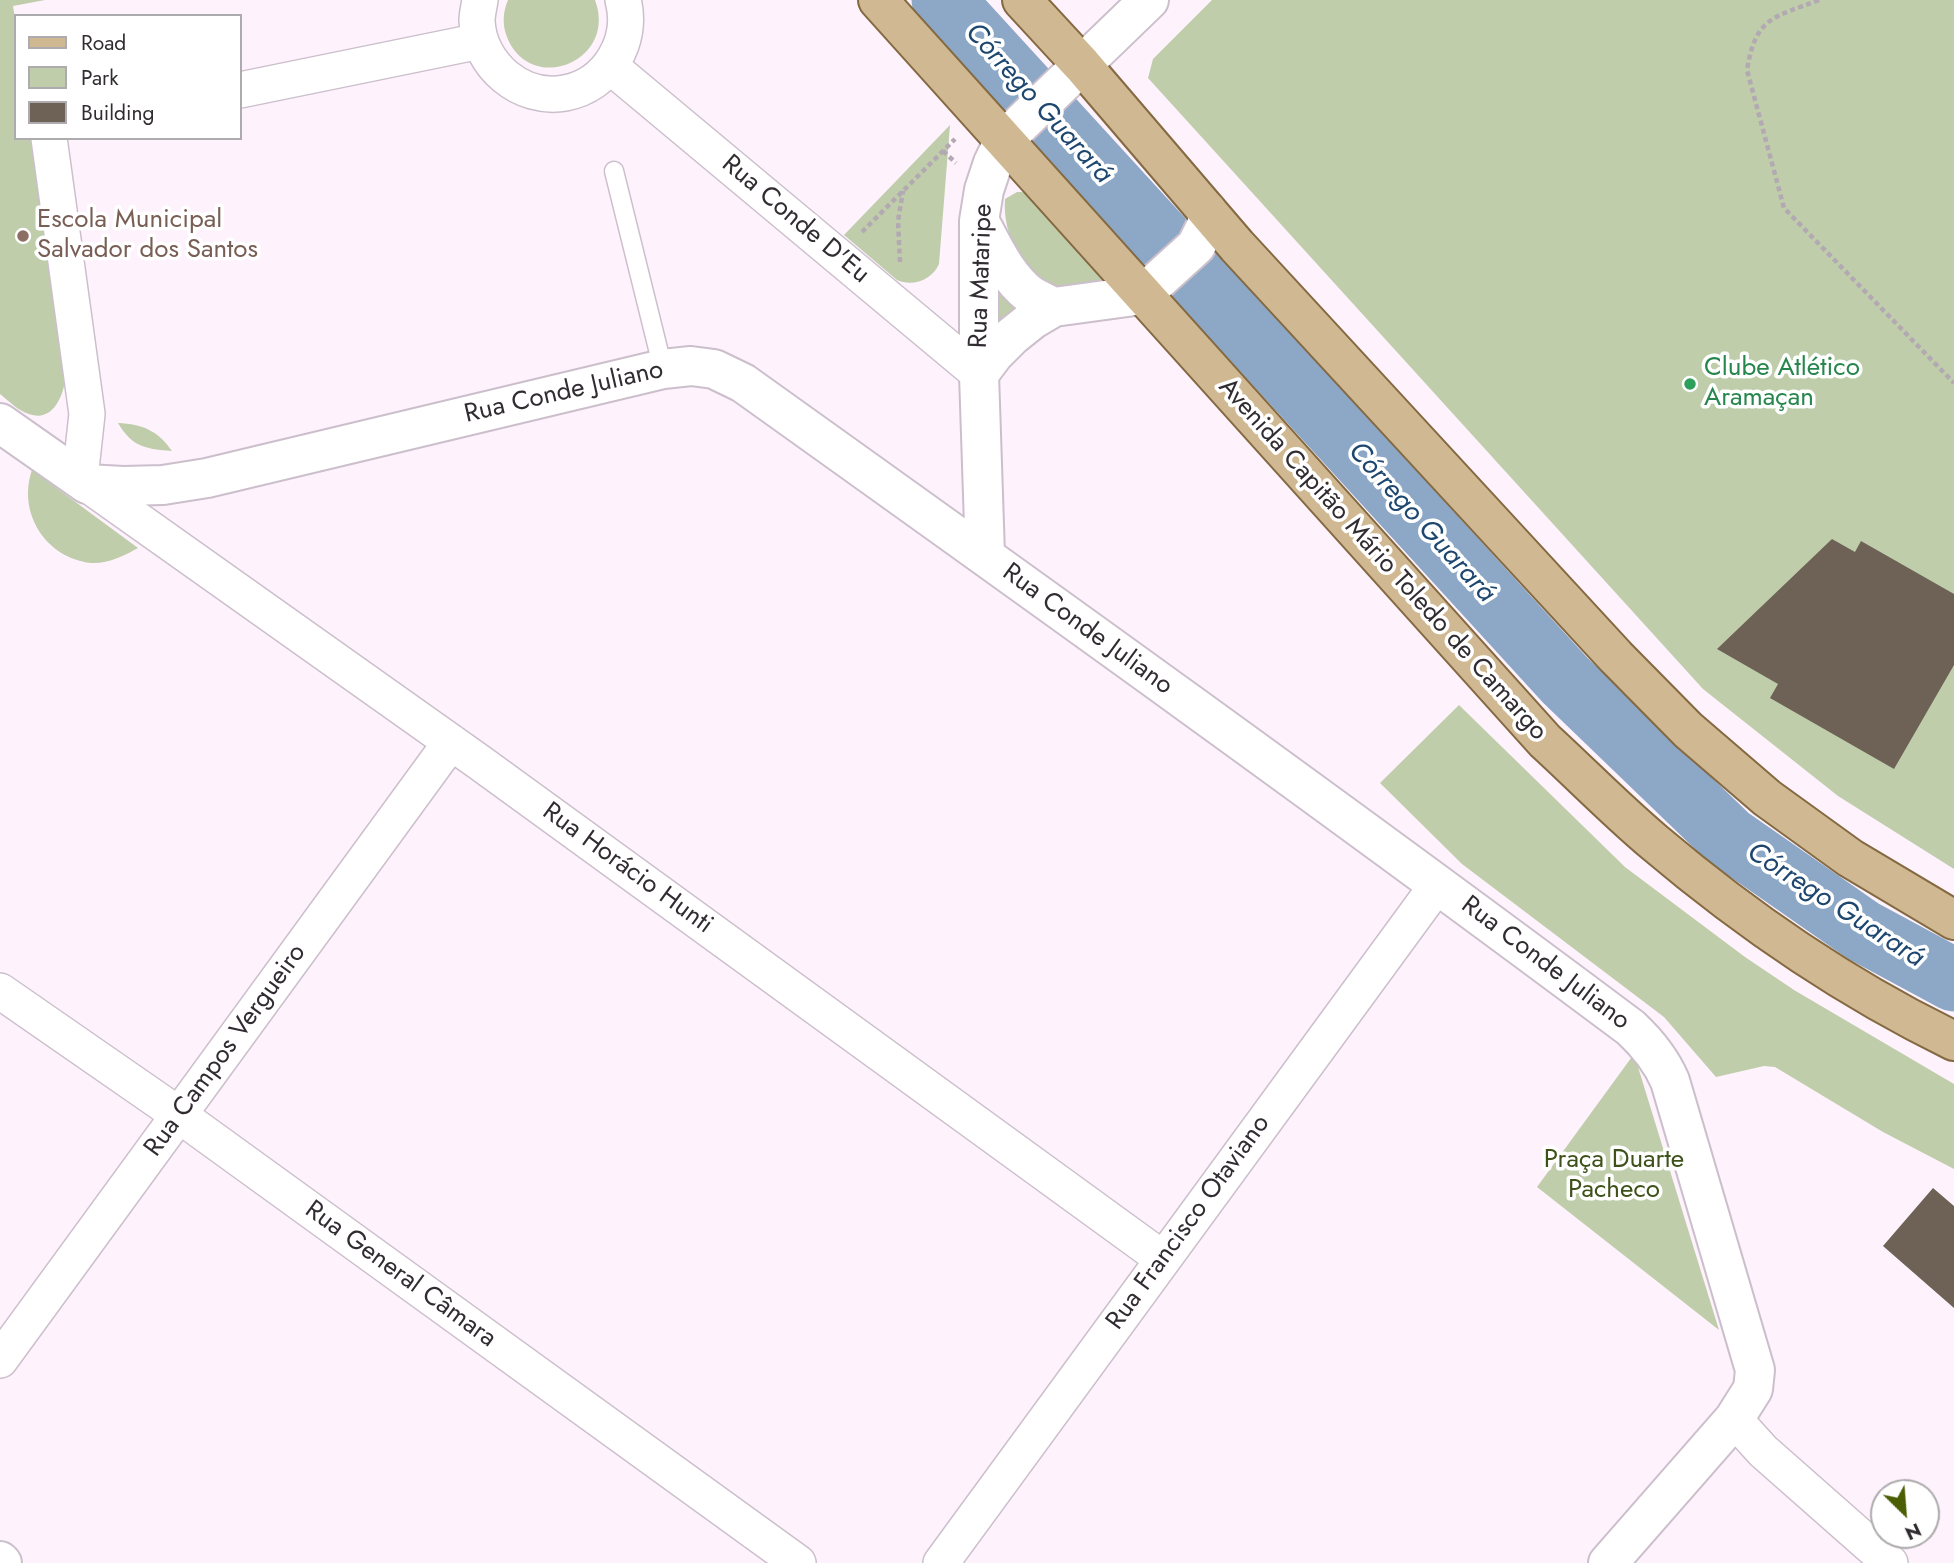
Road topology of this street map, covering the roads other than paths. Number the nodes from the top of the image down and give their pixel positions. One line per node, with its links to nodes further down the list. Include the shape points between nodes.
1 (480, 0): 6 (street)
2 (623, 0): 8 (street, via 626,29)
3 (878, 0): 10 (main road, Avenida Capitão Mário Toledo de Camargo)
4 (1023, 0): 7 (main road)
5 (1149, 0): 7 (street)
6 (480, 41): 8 (street, via 498,72 512,83 547,94 582,88); 9 (street)
7 (1082, 65): 10 (street, via 1054,91); 14 (main road)
8 (610, 66): 18 (street, Rua Conde D'Eu)
9 (242, 90)
10 (1003, 124): 13 (street, Rua Mataripe); 15 (main road, Avenida Capitão Mário Toledo de Camargo)
11 (49, 140): 20 (street, via 87,414)
12 (614, 171): 17 (lane)
13 (979, 221): 16 (street, via 1014,278 1029,294); 18 (street, Rua Mataripe)
14 (1201, 229): 15 (street); 24 (main road, via 1688,730 1767,798 1850,858)
15 (1150, 288): 16 (street, Rua Mataripe); 26 (main road, Avenida Capitão Mário Toledo de Camargo, via 1545,741 1652,841 1733,906 1815,964)
16 (1054, 307): 18 (street, Rua Mataripe, via 1012,336)
17 (663, 369): 20 (street, Rua Conde Juliano, via 207,478 123,486); 21 (street, Rua Conde Juliano, via 714,369 743,383)
18 (979, 374): 21 (street, Rua Mataripe)
19 (0, 423): 20 (street)
20 (83, 481): 22 (street, Rua Horácio Hunti)
21 (985, 555): 23 (street, Rua Conde Juliano)
22 (451, 742): 27 (street, Rua Campos Vergueiro); 28 (street, Rua Horácio Hunti)
23 (1438, 884): 28 (street, Rua Francisco Otaviano); 30 (street, Rua Conde Juliano, via 1631,1028 1666,1070 1755,1370 1753,1390)
24 (1954, 920)
25 (0, 991): 27 (street, Rua General Câmara)
26 (1954, 1041)
27 (179, 1115): 29 (street, Rua Campos Vergueiro); 31 (street, Rua General Câmara)
28 (1163, 1259): 32 (street, Rua Francisco Otaviano)
29 (0, 1360)
30 (1734, 1419): 33 (street, Rua Conde Juliano); 34 (street, via 1763,1451)
31 (798, 1563)
32 (941, 1563)
33 (1608, 1563)
34 (1890, 1563)

